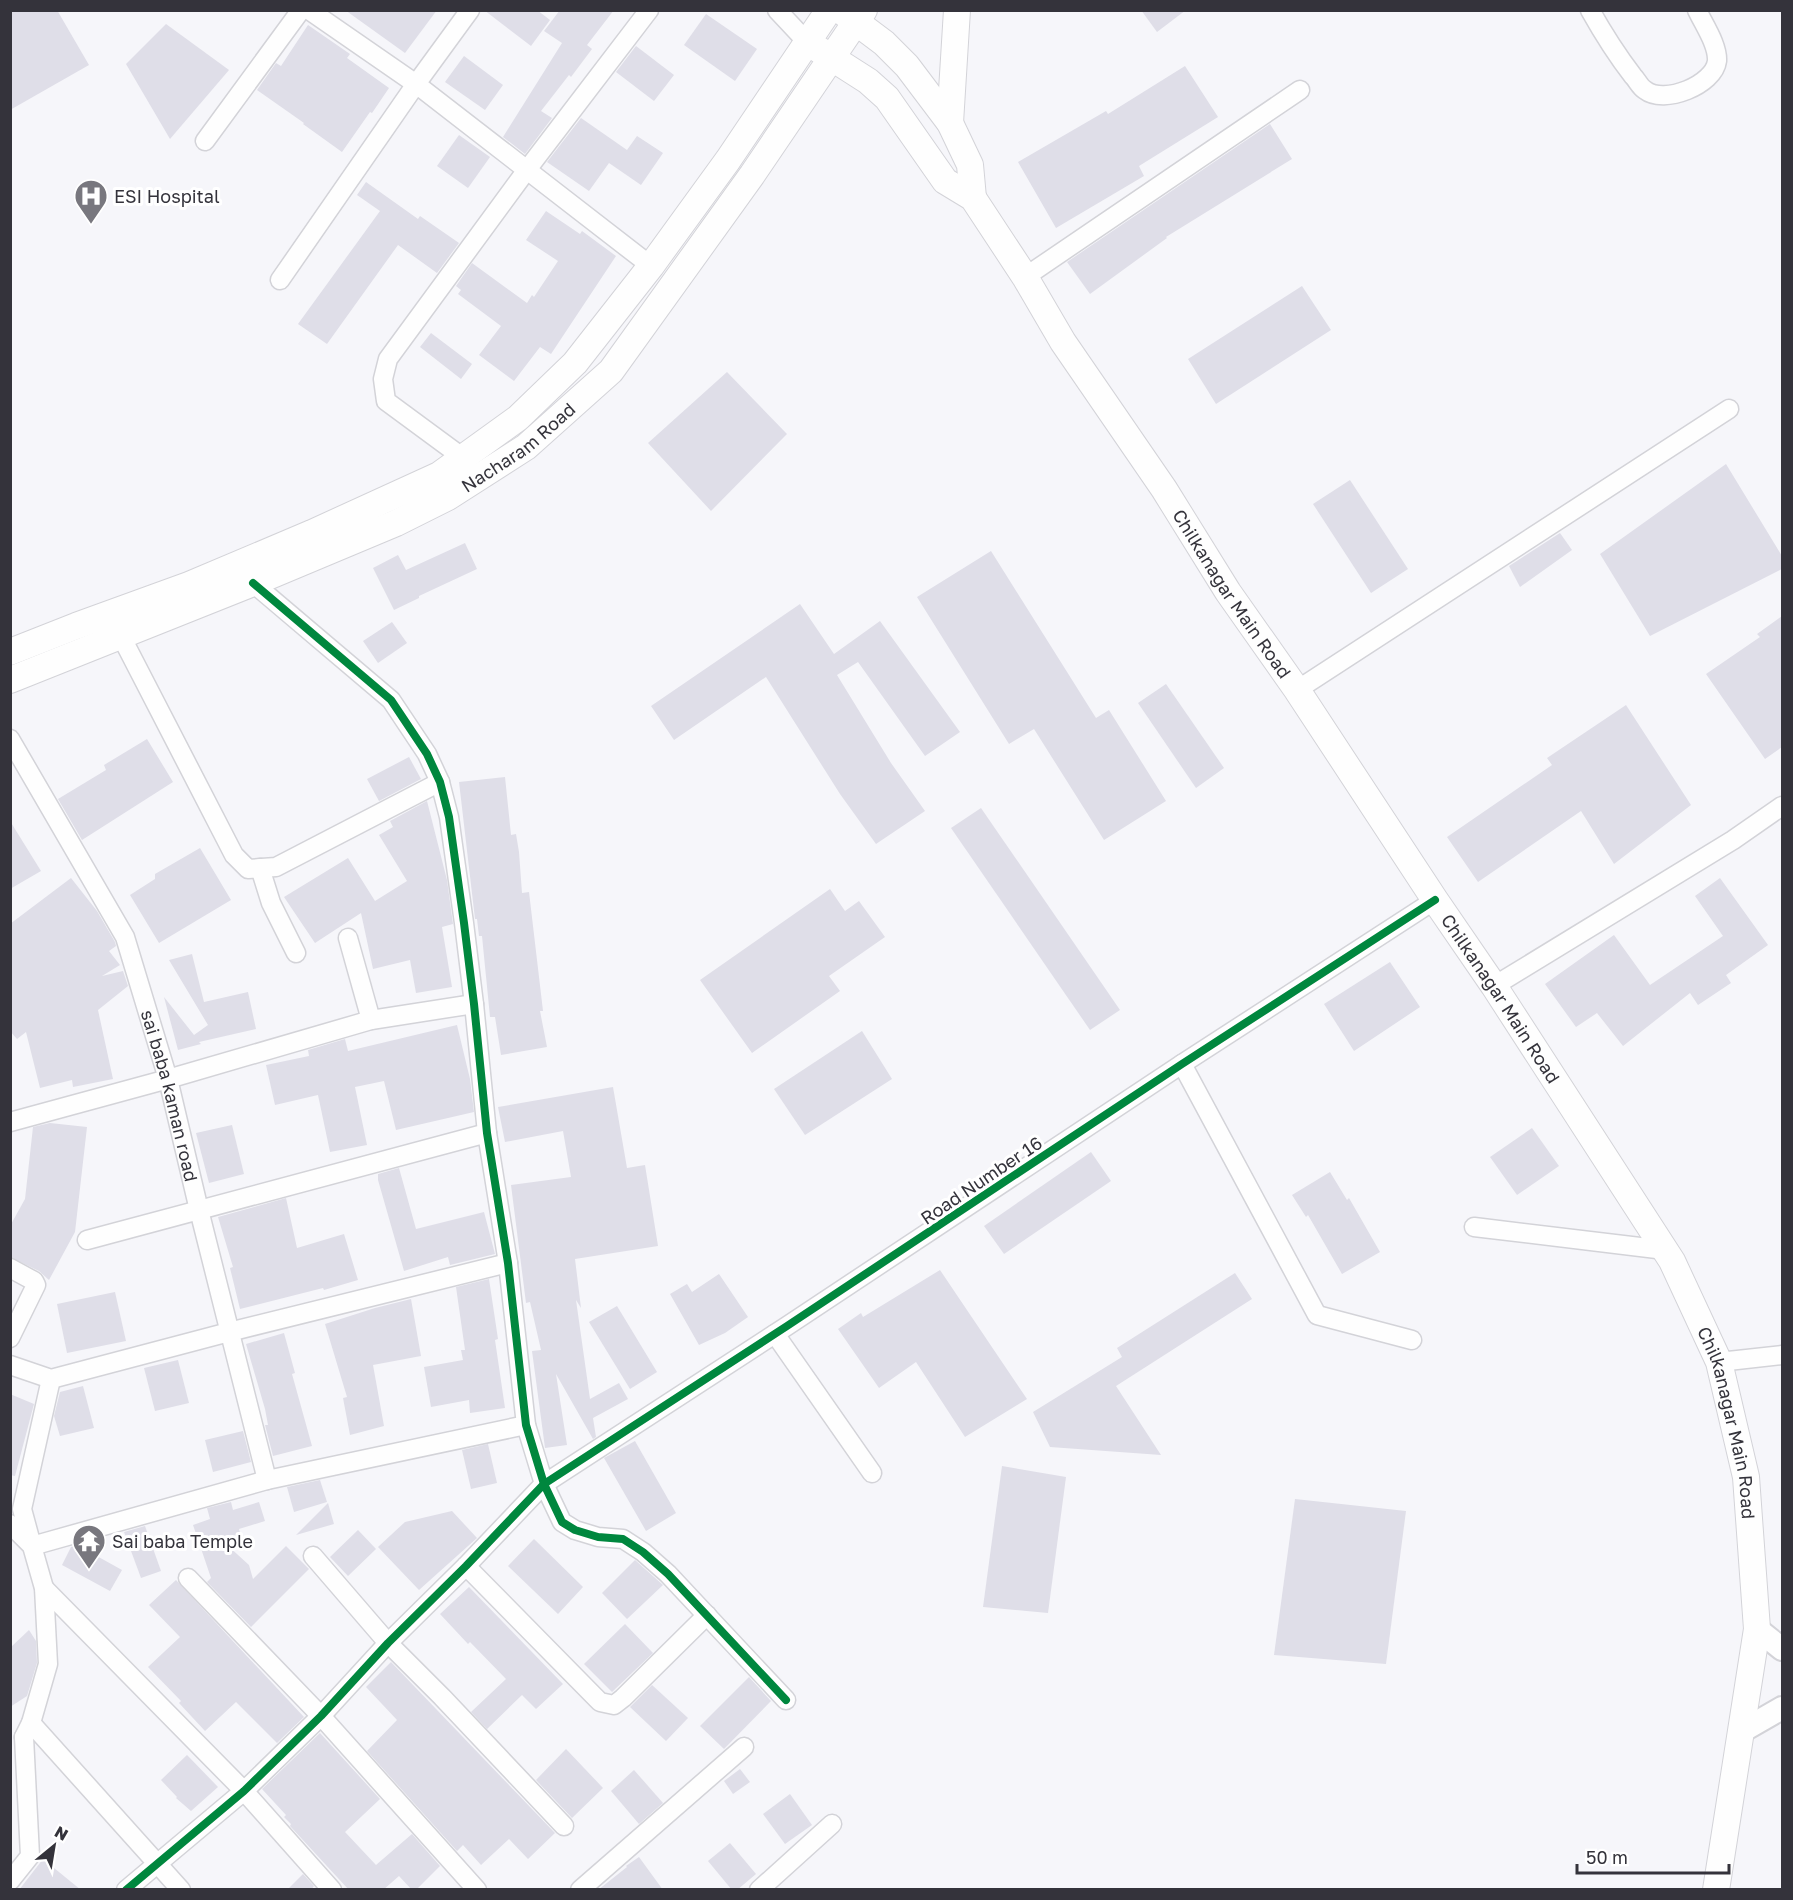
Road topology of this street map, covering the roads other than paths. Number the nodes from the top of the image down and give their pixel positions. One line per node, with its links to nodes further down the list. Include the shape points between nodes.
1 (301, 10): 16 (street)
2 (309, 10): 13 (street)
3 (470, 10): 13 (street)
4 (650, 10): 17 (street)
5 (777, 10): 11 (street)
6 (829, 10): 11 (main road, Nacharam Road)
7 (957, 10): 15 (main road)
8 (1590, 10): 9 (street, via 1612,50 1645,90 1660,97 1692,88 1716,68 1713,45)
9 (1696, 10)
10 (854, 14): 12 (main road, Nacharam Road); 15 (main road, via 907,66)
11 (807, 42): 12 (main road); 19 (main road, Nacharam Road)
12 (831, 59): 18 (main road, via 868,81 887,98 945,181); 24 (main road, Nacharam Road, via 611,371 526,447 448,497)
13 (416, 84): 17 (street); 21 (street)
14 (1300, 90): 20 (street)
15 (950, 123): 18 (main road, via 970,165)
16 (206, 141)
17 (526, 171): 19 (street); 23 (street, via 388,359 383,379 386,401)
18 (973, 198): 20 (main road, Chilkanagar Main Road)
19 (651, 266): 23 (main road, Nacharam Road, via 575,363 518,418)
20 (1025, 278): 28 (main road, Chilkanagar Main Road, via 1228,592)
21 (280, 280)
22 (1729, 409): 28 (street)
23 (462, 457): 25 (main road, Nacharam Road, via 439,475 189,585)
24 (253, 584): 25 (main road, Nacharam Road); 30 (street, via 391,700 427,754)
25 (118, 625): 26 (main road, Nacharam Road, via 76,626); 27 (main road, Nacharam Road); 32 (street, via 234,855 248,869)
26 (10, 652)
27 (10, 680)
28 (1297, 690): 33 (main road, Chilkanagar Main Road)
29 (10, 739): 40 (street, sai baba kaman road, via 125,937)
30 (440, 782): 32 (street, via 276,867); 37 (street, via 449,817)
31 (1782, 806): 36 (street)
32 (260, 868): 35 (street, via 271,903)
33 (1435, 900): 36 (main road, Chilkanagar Main Road); 39 (street, Road Number 16)
34 (348, 938): 38 (street)
35 (296, 953)
36 (1494, 986): 46 (main road, Chilkanagar Main Road)
37 (474, 1004): 38 (street); 42 (street)
38 (371, 1020): 40 (street)
39 (1182, 1064): 50 (street, Road Number 16); 52 (street, via 1317,1314)
40 (168, 1079): 41 (street); 43 (street, sai baba kaman road)
41 (10, 1122)
42 (487, 1133): 43 (street); 47 (street)
43 (199, 1210): 45 (street); 49 (street, sai baba kaman road)
44 (1474, 1227): 46 (street)
45 (87, 1240)
46 (1665, 1250): 54 (main road, Chilkanagar Main Road)
47 (508, 1263): 49 (street); 57 (street)
48 (10, 1268): 51 (street, via 36,1285)
49 (229, 1332): 56 (street); 59 (street, sai baba kaman road)
50 (775, 1334): 58 (street); 60 (street, Road Number 16)
51 (10, 1338)
52 (1412, 1340)
53 (1782, 1355): 54 (street)
54 (1719, 1362): 68 (main road, Chilkanagar Main Road, via 1746,1477)
55 (10, 1365): 56 (street)
56 (51, 1379): 62 (street, via 22,1509)
57 (526, 1425): 59 (street); 60 (street)
58 (872, 1473)
59 (267, 1480): 62 (street)
60 (544, 1484): 64 (street, Road Number 16); 67 (street, via 562,1522 598,1537 623,1539 668,1574)
61 (10, 1524): 62 (street)
62 (32, 1546): 66 (street)
63 (313, 1556): 69 (street)
64 (466, 1566): 67 (street, via 600,1702 614,1705); 69 (street, Road Number 16)
65 (188, 1578): 73 (street)
66 (44, 1588): 74 (street, via 48,1664); 77 (street)
67 (707, 1615): 71 (street)
68 (1757, 1629): 70 (street); 75 (main road, Chilkanagar Main Road)
69 (387, 1643): 73 (street, Road Number 16); 79 (street)
70 (1782, 1649)
71 (786, 1700)
72 (1782, 1708): 75 (street)
73 (321, 1716): 77 (street, Road Number 16); 86 (street)
74 (22, 1729): 80 (street); 81 (street, via 30,1856)
75 (1742, 1731): 88 (main road, Chilkanagar Main Road)
76 (744, 1748): 87 (street)
77 (244, 1791): 80 (street, Road Number 16); 85 (street)
78 (832, 1824): 82 (street)
79 (564, 1826)
80 (157, 1863): 83 (street, Road Number 16); 84 (street)
81 (10, 1881)
82 (771, 1886)
83 (126, 1890)
84 (181, 1890)
85 (332, 1890)
86 (477, 1890)
87 (580, 1890)
88 (1716, 1890)

